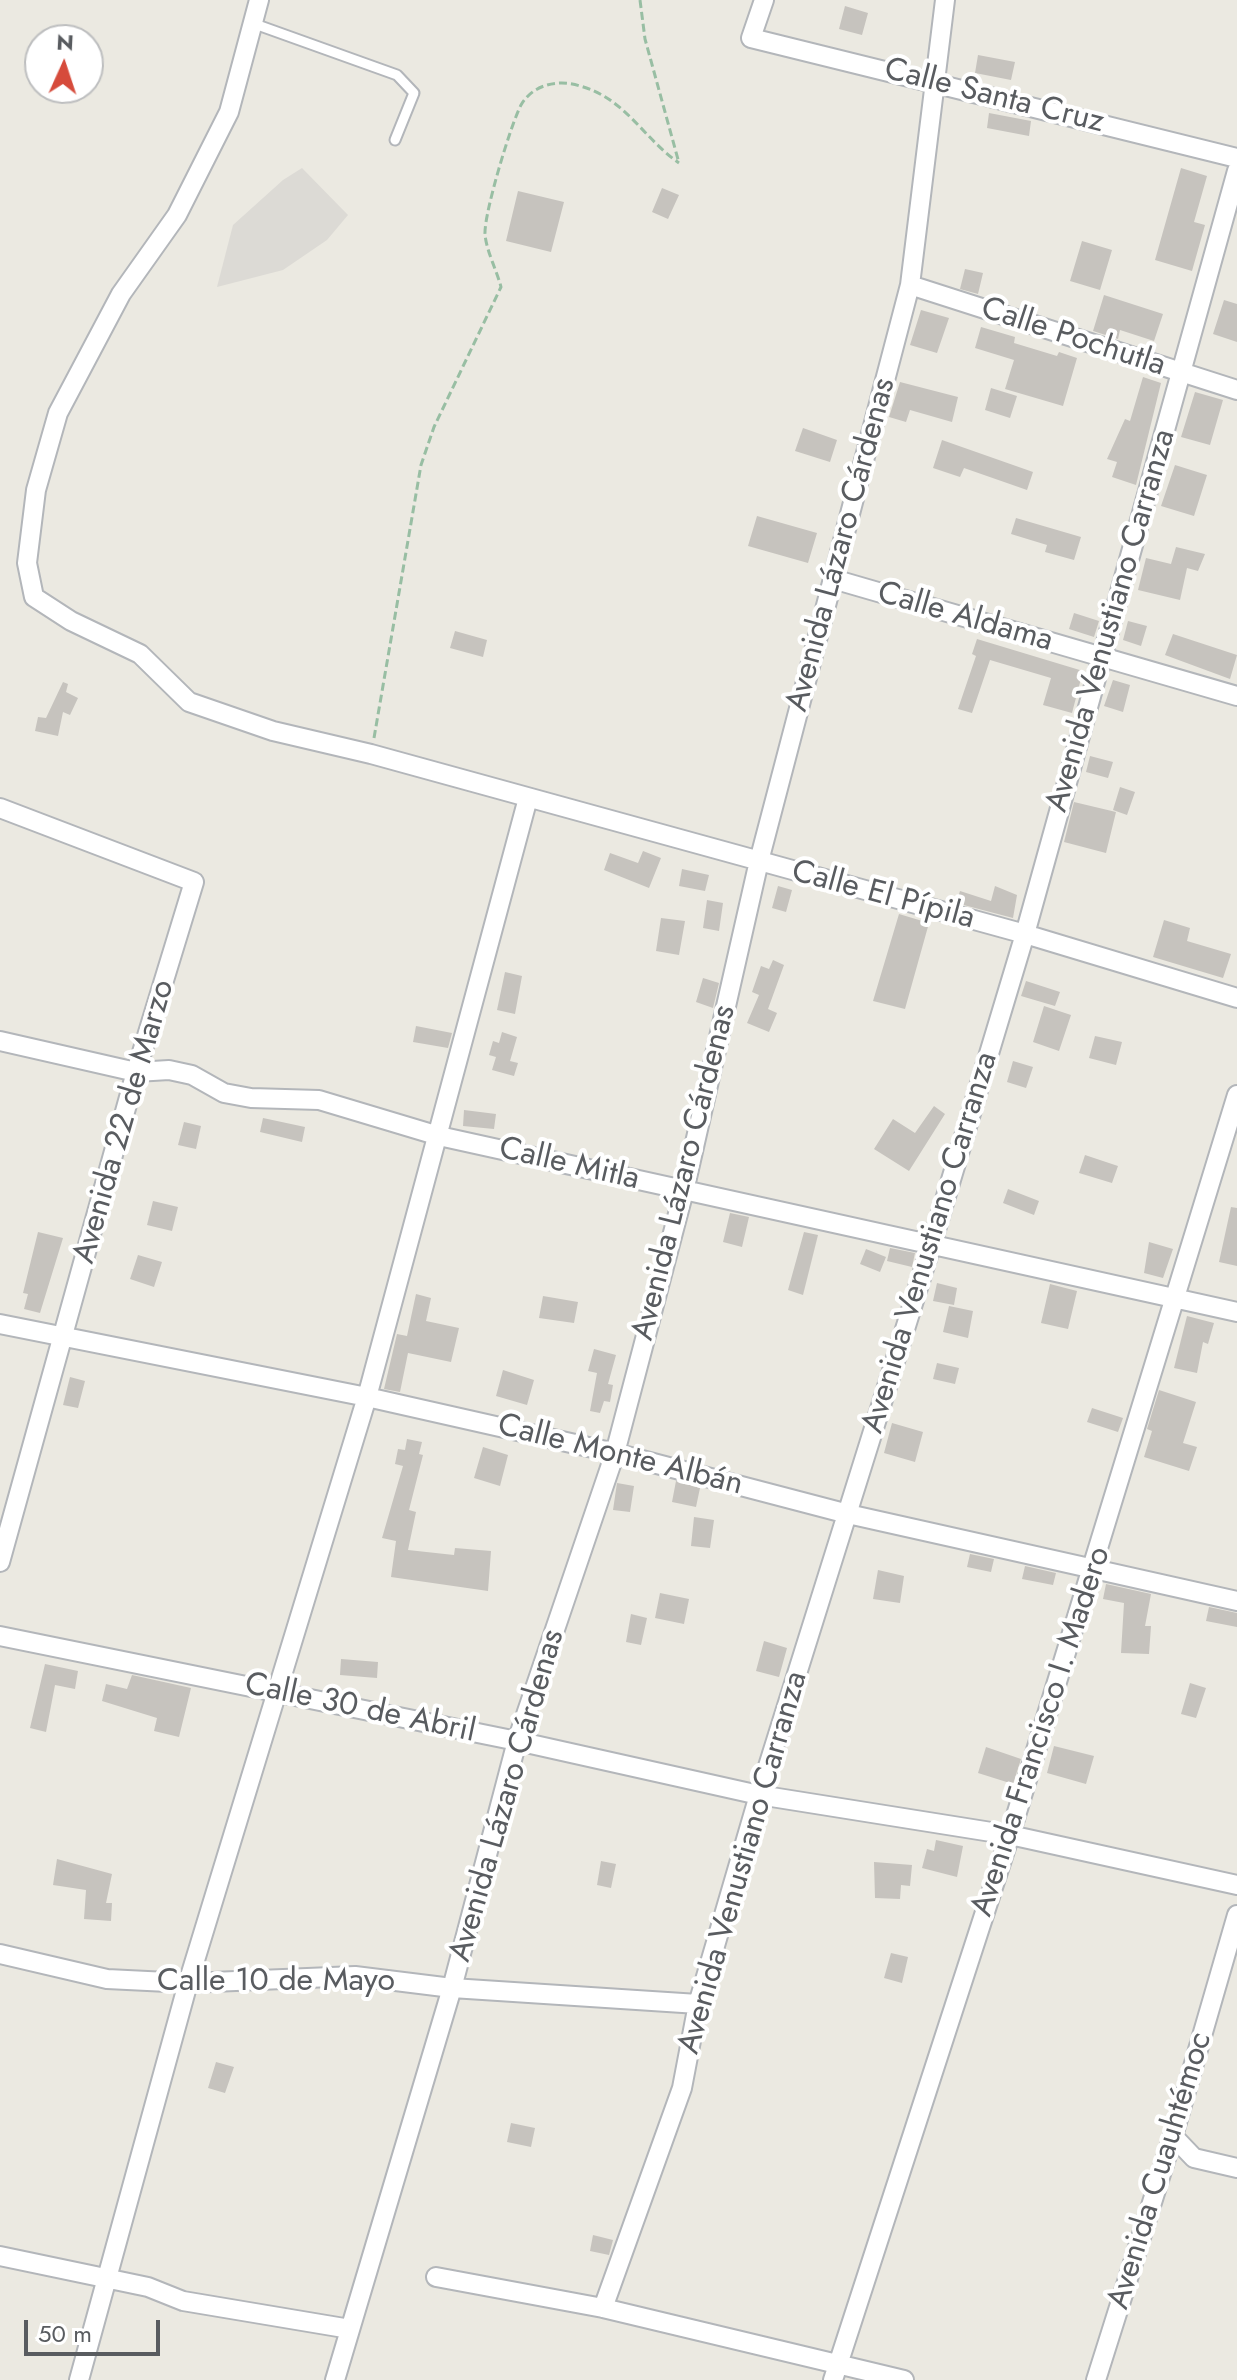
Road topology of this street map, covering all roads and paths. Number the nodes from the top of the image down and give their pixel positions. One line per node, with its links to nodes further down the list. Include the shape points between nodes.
1 (259, 0): 5 (street)
2 (640, 0): 16 (path, via 645,39 679,163 627,110 581,86 542,86 522,103 485,234 501,287 421,465)
3 (764, 0): 6 (street, Calle Santa Cruz, via 751,38)
4 (945, 0): 6 (street, Avenida Lázaro Cárdenas)
5 (252, 23): 7 (lane, via 397,75 414,93); 16 (street, Calle El Pípila, via 229,112 177,215 121,294 58,413 36,490 27,563 34,597 140,654 189,702 273,731)
6 (937, 81): 8 (street, Calle Santa Cruz); 10 (street, Avenida Lázaro Cárdenas)
7 (395, 140)
8 (1237, 158)
9 (1237, 171): 11 (street, Avenida Venustiano Carranza)
10 (910, 285): 11 (street, Calle Pochutla); 13 (street, Avenida Lázaro Cárdenas)
11 (1183, 373): 12 (street, Calle Pochutla); 14 (street, Avenida Venustiano Carranza)
12 (1237, 390)
13 (833, 579): 14 (street, Calle Aldama); 19 (street, Avenida Lázaro Cárdenas)
14 (1100, 656): 15 (street, Calle Aldama); 20 (street, Avenida Venustiano Carranza)
15 (1237, 696)
16 (371, 754): 17 (street, Calle El Pípila)
17 (528, 798): 19 (street, Calle El Pípila); 25 (street)
18 (0, 808): 23 (street, Avenida 22 de Marzo, via 194,882)
19 (759, 861): 20 (street, Calle El Pípila); 26 (street, Avenida Lázaro Cárdenas)
20 (1025, 934): 21 (street, Calle El Pípila); 27 (street, Avenida Venustiano Carranza)
21 (1237, 998)
22 (0, 1041): 23 (street, Calle Mitla)
23 (136, 1072): 25 (street, Calle Mitla, via 192,1075 224,1093 251,1098 319,1100); 31 (street, Avenida 22 de Marzo)
24 (1237, 1095): 28 (street, Avenida Francisco I. Madero)
25 (439, 1136): 26 (street, Calle Mitla); 32 (street)
26 (684, 1191): 27 (street, Calle Mitla); 33 (street, Avenida Lázaro Cárdenas)
27 (932, 1243): 28 (street, Calle Mitla); 34 (street, Avenida Venustiano Carranza)
28 (1174, 1300): 29 (street, Calle Mitla); 36 (street, Avenida Francisco I. Madero)
29 (1237, 1312)
30 (0, 1324): 31 (street, Calle Monte Albán)
31 (64, 1339): 32 (street, Calle Monte Albán); 35 (street, Avenida 22 de Marzo)
32 (367, 1397): 33 (street, Calle Monte Albán); 39 (street)
33 (615, 1453): 34 (street, Calle Monte Albán); 40 (street, Avenida Lázaro Cárdenas)
34 (848, 1514): 36 (street, Calle Monte Albán); 41 (street, Avenida Venustiano Carranza)
35 (0, 1562)
36 (1094, 1569): 37 (street, Calle Monte Albán); 42 (street, Avenida Francisco I. Madero)
37 (1237, 1601)
38 (0, 1636): 39 (street, Calle 30 de Abril)
39 (278, 1692): 40 (street, Calle 30 de Abril); 46 (street)
40 (517, 1741): 41 (street, Calle 30 de Abril); 47 (street, Avenida Lázaro Cárdenas)
41 (759, 1795): 42 (street, Calle 30 de Abril); 48 (street, Avenida Venustiano Carranza)
42 (1010, 1835): 43 (street, Calle 30 de Abril); 56 (street, Avenida Francisco I. Madero)
43 (1237, 1885)
44 (1237, 1915): 49 (street, Avenida Cuauhtémoc)
45 (0, 1954): 46 (street, Calle 10 de Mayo, via 107,1979)
46 (188, 1983): 47 (street, Calle 10 de Mayo, via 355,1976); 53 (street)
47 (452, 1988): 48 (street, Calle 10 de Mayo); 55 (street, Avenida Lázaro Cárdenas)
48 (698, 2004): 54 (street, Avenida Venustiano Carranza, via 682,2088)
49 (1173, 2136): 50 (street, via 1194,2158); 60 (street, Avenida Cuauhtémoc)
50 (1237, 2168)
51 (0, 2256): 53 (street)
52 (436, 2277): 54 (street)
53 (109, 2278): 55 (street, via 183,2301); 57 (street)
54 (603, 2308): 56 (street)
55 (350, 2329): 58 (street, Avenida Lázaro Cárdenas)
56 (834, 2373): 59 (street)
57 (79, 2380)
58 (335, 2380)
59 (904, 2380)
60 (1096, 2380)

